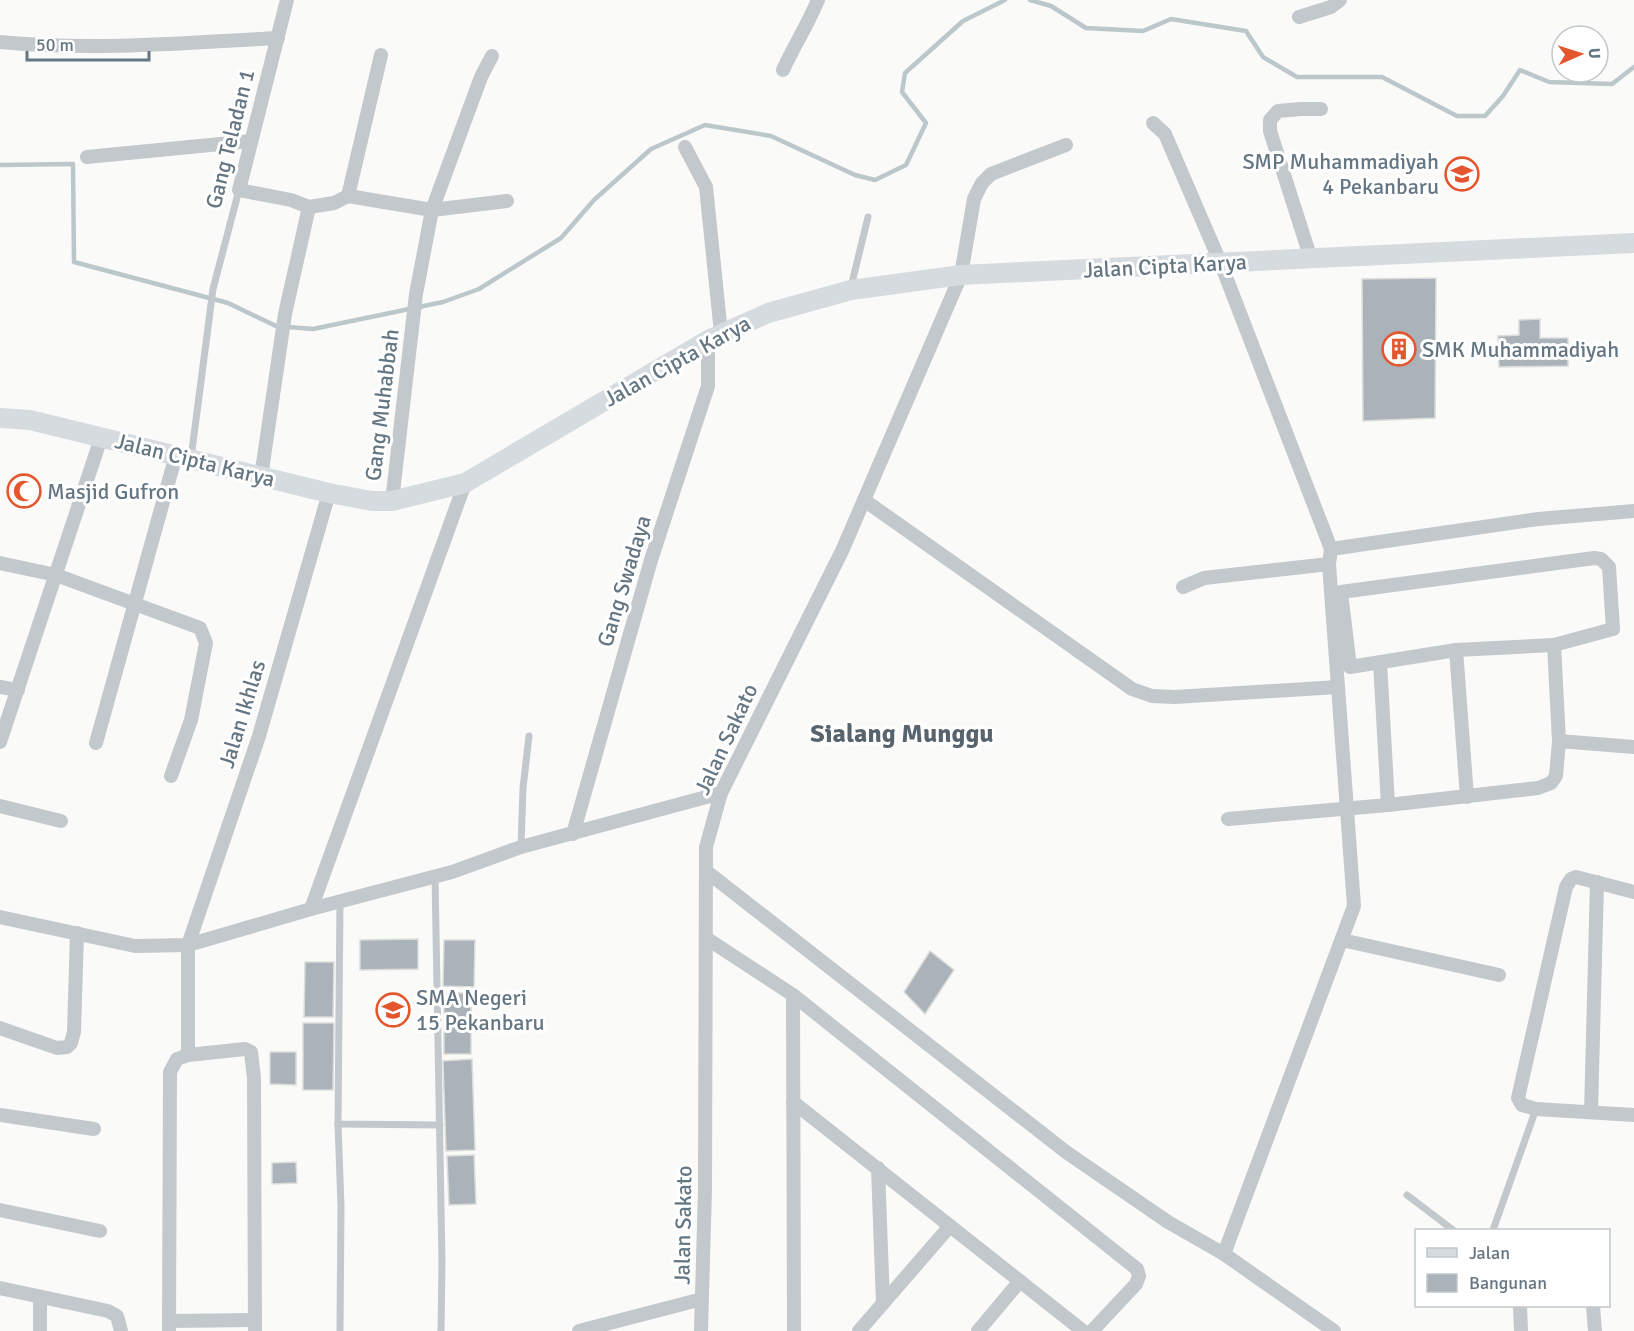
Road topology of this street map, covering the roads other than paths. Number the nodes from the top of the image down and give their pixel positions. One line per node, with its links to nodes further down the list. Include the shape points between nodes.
1 (288, 0): 5 (street, Gang Teladan 1)
2 (818, 0): 9 (street)
3 (1340, 0): 4 (street, via 1331,7)
4 (1299, 17)
5 (278, 38): 6 (street, via 144,45); 12 (street, Gang Teladan 1)
6 (0, 42)
7 (381, 55): 17 (street)
8 (492, 56): 20 (street)
9 (783, 70)
10 (1321, 109): 23 (street, via 1278,111 1270,120)
11 (1153, 123): 24 (street, via 1165,134)
12 (251, 141): 15 (street); 16 (street, Gang Teladan 1)
13 (1066, 145): 25 (street, Jalan Sakato, via 991,174 982,183 974,199)
14 (685, 147): 27 (street, Gang Swadaya, via 706,187)
15 (87, 157)
16 (239, 190): 19 (street); 30 (lane, Gang Teladan 1, via 213,289)
17 (348, 196): 19 (street); 20 (street)
18 (507, 201): 20 (street)
19 (309, 207): 31 (street, via 285,314)
20 (432, 210): 35 (street, Gang Muhabbah, via 416,294)
21 (868, 217): 26 (lane)
22 (1634, 243): 23 (main road, Jalan Cipta Karya)
23 (1311, 259): 24 (main road, Jalan Cipta Karya)
24 (1221, 264): 25 (main road, Jalan Cipta Karya); 37 (street)
25 (961, 275): 26 (main road, Jalan Cipta Karya); 34 (street, Jalan Sakato)
26 (851, 290): 27 (main road, Jalan Cipta Karya, via 768,313)
27 (715, 336): 32 (main road, Jalan Cipta Karya); 62 (street, Gang Swadaya, via 708,386 651,560)
28 (0, 418): 29 (main road, Jalan Cipta Karya, via 30,420)
29 (101, 438): 30 (main road, Jalan Cipta Karya); 40 (street)
30 (184, 457): 31 (main road, Jalan Cipta Karya); 42 (street)
31 (261, 477): 33 (main road, Jalan Cipta Karya)
32 (465, 483): 35 (main road, Jalan Cipta Karya); 69 (street)
33 (329, 493): 35 (main road, Jalan Cipta Karya); 74 (street, Jalan Ikhlas, via 259,736)
34 (864, 500): 47 (street, via 1132,688 1152,696); 55 (street, Jalan Sakato)
35 (392, 501)
36 (1634, 511): 37 (street, via 1538,519)
37 (1331, 549): 39 (street)
38 (0, 563): 40 (street)
39 (1329, 564): 41 (street, via 1204,578); 47 (street)
40 (56, 575): 42 (street); 48 (street)
41 (1183, 587)
42 (135, 604): 52 (street); 54 (street, via 200,628 206,643 191,720)
43 (1554, 645): 44 (street); 45 (street, via 1613,629 1609,567 1601,559 1341,592 1350,667); 50 (street)
44 (1456, 650): 45 (street); 56 (street)
45 (1380, 662): 57 (street)
46 (0, 687): 48 (street)
47 (1338, 687): 59 (street)
48 (18, 690): 51 (street)
49 (529, 736): 63 (lane)
50 (1559, 741): 53 (street); 56 (street, via 1556,776 1551,783)
51 (0, 742)
52 (96, 743)
53 (1634, 747)
54 (171, 776)
55 (720, 793): 62 (street); 64 (street, Jalan Sakato, via 706,848)
56 (1467, 797): 57 (street)
57 (1388, 805): 59 (street)
58 (0, 806): 61 (street)
59 (1346, 809): 60 (street); 73 (street, via 1354,906)
60 (1228, 819)
61 (61, 821)
62 (573, 834): 63 (street)
63 (521, 847): 65 (street)
64 (706, 871): 72 (street, Jalan Sakato); 94 (street, via 1066,1152)
65 (435, 876): 68 (street); 85 (lane)
66 (1597, 882): 67 (street); 80 (street, via 1576,877 1566,887 1518,1098 1522,1105); 81 (street)
67 (1634, 892)
68 (340, 901): 69 (street); 84 (lane)
69 (311, 909): 74 (street)
70 (0, 917): 71 (street)
71 (77, 933): 74 (street, via 135,946); 77 (street, via 71,1043 57,1048)
72 (706, 938): 76 (street); 98 (street, Jalan Sakato)
73 (1342, 940): 75 (street); 94 (street)
74 (188, 945): 78 (street, Jalan Ikhlas)
75 (1499, 975)
76 (793, 995): 79 (street); 114 (street, via 1137,1269 1136,1284)
77 (0, 1028)
78 (188, 1055): 102 (street, via 245,1049 251,1052); 103 (street, via 177,1059 170,1072)
79 (793, 1102): 87 (street); 110 (street)
80 (1536, 1109): 81 (street); 92 (lane)
81 (1591, 1112): 83 (street)
82 (0, 1115): 86 (street)
83 (1634, 1115)
84 (338, 1124): 85 (lane); 106 (lane)
85 (440, 1125): 107 (lane)
86 (94, 1129)
87 (878, 1168): 90 (street); 99 (street)
88 (1407, 1195): 91 (lane)
89 (0, 1210): 93 (street)
90 (950, 1226): 95 (street); 99 (street)
91 (1452, 1229)
92 (1493, 1229)
93 (100, 1231)
94 (1224, 1254): 115 (street)
95 (1020, 1281): 112 (street); 113 (street)
96 (0, 1288): 97 (street)
97 (40, 1297): 104 (street); 105 (street, via 108,1311 117,1316)
98 (702, 1299): 108 (street); 109 (street, Jalan Sakato)
99 (883, 1303): 111 (street)
100 (1520, 1307): 116 (street)
101 (1593, 1307): 117 (street)
102 (255, 1325): 103 (street)
103 (169, 1326)
104 (40, 1331)
105 (121, 1331)
106 (340, 1331)
107 (441, 1331)
108 (579, 1331)
109 (701, 1331)
110 (794, 1331)
111 (859, 1331)
112 (978, 1331)
113 (1083, 1331)
114 (1092, 1331)
115 (1334, 1331)
116 (1521, 1331)
117 (1594, 1331)

